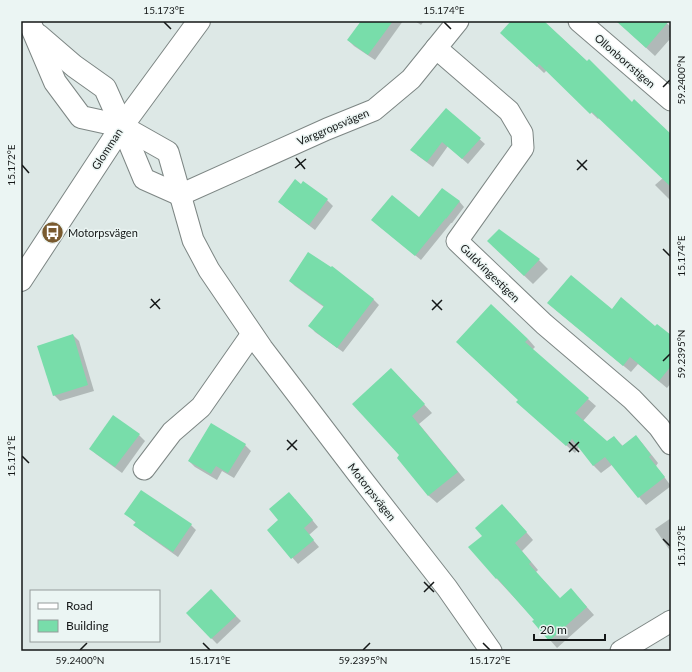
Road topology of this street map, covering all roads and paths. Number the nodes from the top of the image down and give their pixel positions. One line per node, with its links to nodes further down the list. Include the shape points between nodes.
1 (199, 21): 7 (street, Glomman)
2 (458, 21): 5 (street, Varggropsvägen)
3 (579, 21): 6 (street, Ollonborrstigen)
4 (32, 26): 7 (street, via 74,66 105,88); 7 (street, via 56,82 81,117)
5 (436, 48): 8 (street, Varggropsvägen, via 411,79 374,110); 11 (street, Guldvingestigen, via 509,111 522,133 523,148 457,241 544,324 632,399 659,427)
6 (671, 100)
7 (122, 126): 8 (street, via 144,179); 8 (street, Motorpsvägen, via 168,152); 9 (street, Glomman)
8 (180, 195): 10 (street, Motorpsvägen, via 193,240 209,270)
9 (21, 280)
10 (252, 334): 12 (street, via 201,406 172,432); 14 (street, Motorpsvägen, via 447,588)
11 (671, 444)
12 (144, 469)
13 (671, 621): 15 (street)
14 (491, 651)
15 (621, 651)

